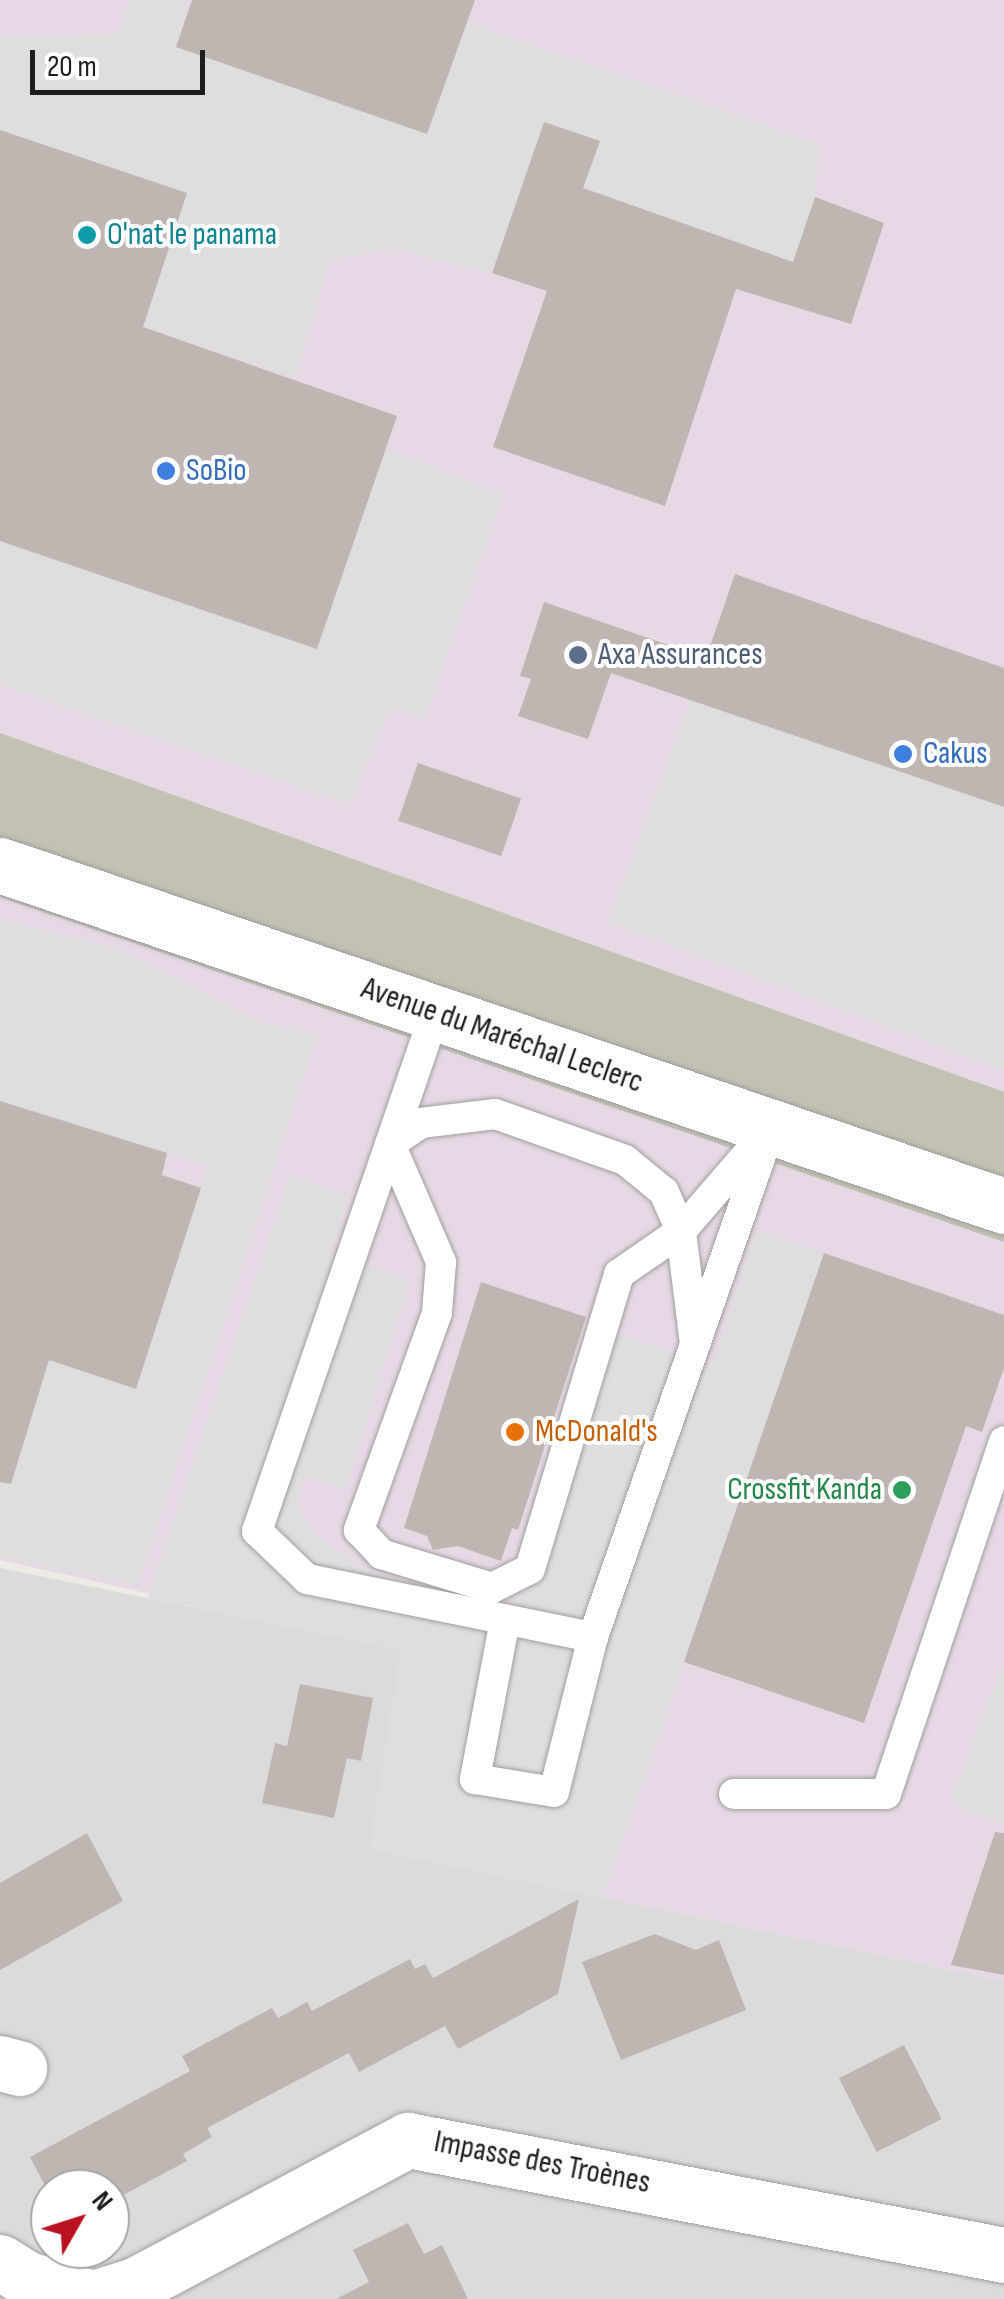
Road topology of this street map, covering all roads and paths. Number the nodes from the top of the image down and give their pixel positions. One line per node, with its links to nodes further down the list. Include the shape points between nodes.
1 (0, 865): 2 (street, Avenue du Maréchal Leclerc)
2 (434, 1013): 3 (street, Avenue du Maréchal Leclerc); 4 (lane)
3 (771, 1127): 5 (street, Avenue du Maréchal Leclerc); 6 (lane); 7 (lane)
4 (390, 1144): 6 (lane, via 422,1123 495,1114 625,1160 664,1192); 6 (lane, via 424,1215 439,1279 436,1313 359,1530 381,1554 492,1588 530,1569 619,1274); 9 (lane, via 256,1531 307,1579)
5 (1004, 1206)
6 (681, 1231): 7 (lane)
7 (695, 1344): 10 (lane)
8 (1004, 1441): 11 (lane, via 886,1794)
9 (505, 1620): 10 (lane); 10 (lane, via 475,1779 554,1792)
10 (593, 1637)
11 (734, 1794)
12 (1004, 2255): 13 (street, Impasse des Troènes, via 761,2203 408,2140 121,2290 93,2298 27,2280)
13 (0, 2262)

